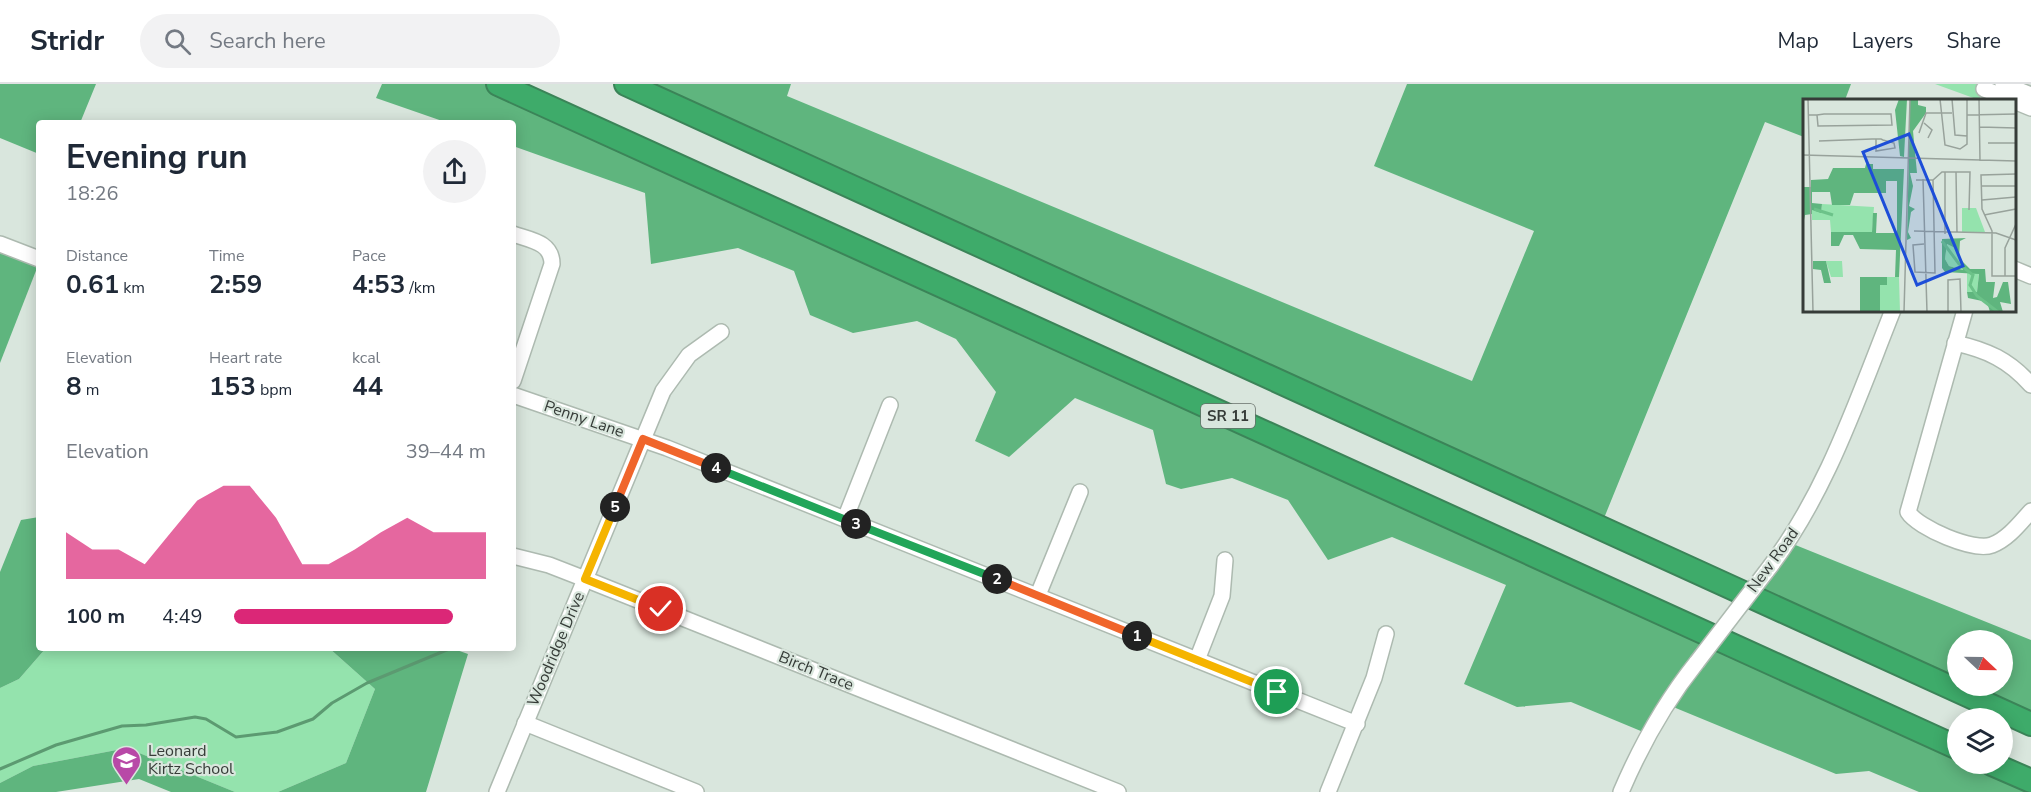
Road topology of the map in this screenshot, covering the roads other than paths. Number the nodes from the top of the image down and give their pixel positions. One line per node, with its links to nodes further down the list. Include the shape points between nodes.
1 (498, 84): 35 (highway, SR 11)
2 (626, 84): 34 (highway)
3 (2003, 84): 5 (street)
4 (1983, 91): 6 (street)
5 (2031, 95)
6 (2008, 99)
7 (2016, 102): 8 (street)
8 (2031, 108)
9 (516, 235): 18 (street, via 546,246 552,264)
10 (0, 244): 11 (street)
11 (36, 258)
12 (2016, 270): 13 (street)
13 (2031, 276)
14 (1892, 312): 42 (street, New Road, bridge, via 1817,493 1766,572 1666,704)
15 (1964, 312): 17 (street)
16 (720, 332): 22 (street, Woodridge Drive, via 689,355 675,372)
17 (1955, 343): 19 (street, via 2009,362); 24 (street, via 1908,512 1926,528 1978,548 1993,545)
18 (516, 372)
19 (2031, 385)
20 (516, 396): 22 (street, Penny Lane)
21 (890, 405): 25 (street)
22 (643, 439): 25 (street, Penny Lane); 28 (street, Woodridge Drive)
23 (1080, 492): 29 (street)
24 (2031, 511)
25 (845, 519): 29 (street, Penny Lane)
26 (516, 557): 28 (street, Birch Trace)
27 (1225, 560): 31 (street, via 1222,596)
28 (585, 579): 32 (street, Woodridge Drive); 40 (street, Birch Trace)
29 (1038, 595): 31 (street, Penny Lane)
30 (1386, 634): 33 (street)
31 (1197, 660): 33 (street, Penny Lane)
32 (525, 723): 38 (street, Woodridge Drive); 39 (street)
33 (1356, 724): 41 (street)
34 (2031, 724)
35 (1947, 743)
36 (2013, 773): 37 (highway)
37 (2031, 781)
38 (497, 792)
39 (696, 792)
40 (1118, 792)
41 (1328, 792)
42 (1621, 792)

